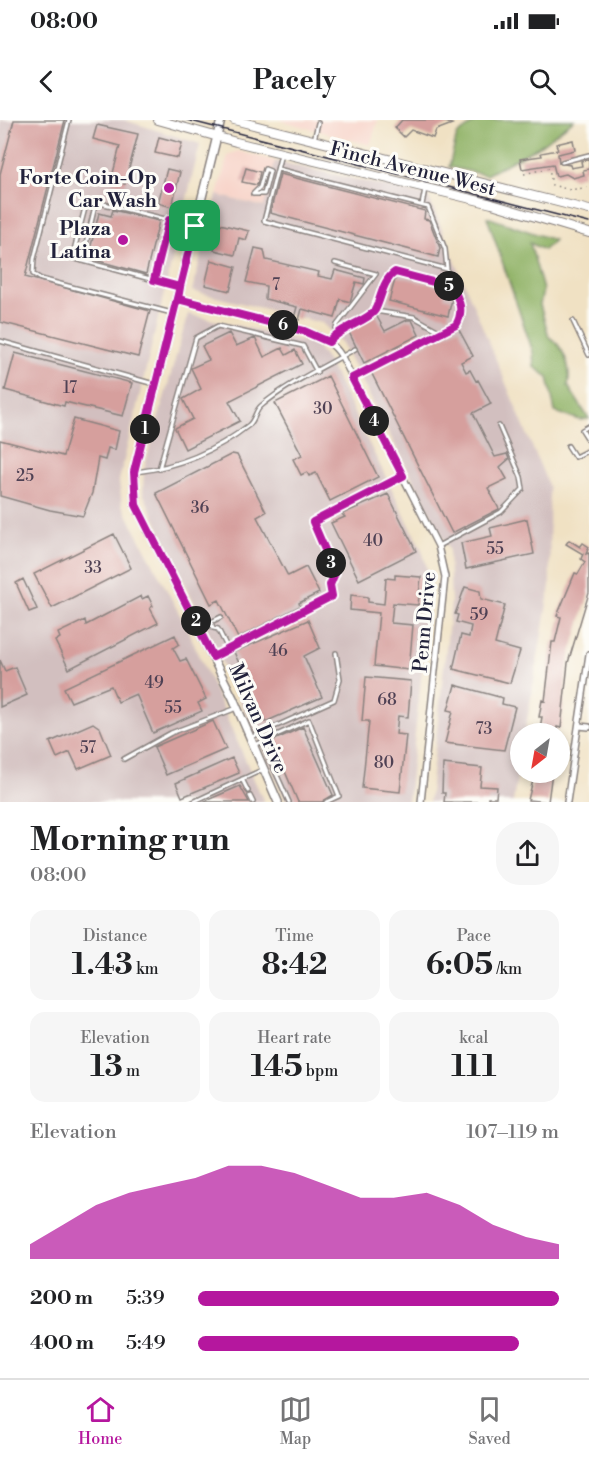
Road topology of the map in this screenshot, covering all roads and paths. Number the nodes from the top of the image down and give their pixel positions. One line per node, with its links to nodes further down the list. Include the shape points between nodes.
1 (69, 120): 30 (lane, via 33,274)
2 (158, 120): 6 (main road, Finch Avenue West)
3 (221, 120): 6 (street, Milvan Drive)
4 (234, 120): 7 (main road, Finch Avenue West)
5 (318, 123): 7 (lane)
6 (218, 136): 8 (main road, Finch Avenue West); 22 (street, Milvan Drive)
7 (313, 142): 20 (main road, Finch Avenue West)
8 (281, 153): 12 (lane); 15 (main road, Finch Avenue West)
9 (589, 155): 10 (lane)
10 (562, 162)
11 (265, 169): 11 (lane, via 260,187 253,194 264,194 270,171)
12 (278, 169): 19 (lane); 19 (lane, via 264,221 447,269 445,249 428,207)
13 (525, 174): 14 (path, via 549,168)
14 (552, 185): 16 (path, via 570,190); 17 (path)
15 (426, 187): 19 (lane); 23 (main road, Finch Avenue West)
16 (589, 187)
17 (548, 188)
18 (95, 206): 21 (lane, via 100,203); 24 (lane); 24 (lane, via 85,208 72,258)
19 (422, 206)
20 (589, 210)
21 (169, 220): 22 (lane); 26 (lane)
22 (195, 226): 27 (street, Milvan Drive)
23 (589, 233)
24 (82, 261): 26 (lane)
25 (335, 263): 33 (lane, via 376,273)
26 (154, 280): 27 (lane)
27 (180, 287): 28 (street, Milvan Drive)
28 (178, 299): 30 (street, Milvan Drive); 35 (street, Penn Drive, via 304,331)
29 (375, 311): 32 (lane, via 414,317); 32 (lane, via 386,281 395,272 444,284 452,287 461,313 456,325); 33 (lane)
30 (174, 313): 41 (street, Milvan Drive)
31 (573, 321): 37 (lane)
32 (441, 332): 40 (lane)
33 (335, 333): 35 (lane)
34 (0, 341): 41 (lane)
35 (329, 342): 38 (street, Penn Drive)
36 (355, 350): 38 (lane)
37 (589, 355)
38 (342, 357): 39 (lane); 40 (street, Penn Drive)
39 (317, 372): 47 (lane, via 259,408 251,424 203,453); 47 (lane, via 303,346 218,326 196,338)
40 (352, 378): 49 (street, Penn Drive)
41 (155, 385): 48 (street, Milvan Drive)
42 (500, 426): 50 (lane, via 523,489 501,512)
43 (589, 426): 44 (lane, via 582,429)
44 (589, 441)
45 (568, 446): 46 (lane, via 575,457)
46 (589, 450)
47 (159, 469): 48 (lane)
48 (134, 472): 53 (street, Milvan Drive, via 136,505)
49 (403, 476): 50 (street, Penn Drive); 54 (lane, via 313,522 335,573 330,585 332,596)
50 (438, 546): 75 (street, Penn Drive, via 445,577)
51 (221, 617): 52 (lane)
52 (211, 622): 53 (lane); 54 (lane)
53 (199, 628): 57 (street, Milvan Drive)
54 (228, 649): 57 (lane)
55 (336, 653): 61 (lane, via 340,679 334,700)
56 (589, 654): 59 (street)
57 (213, 657): 58 (street, Milvan Drive)
58 (237, 708): 61 (street, Milvan Drive); 63 (lane, via 171,733)
59 (579, 726): 60 (street); 76 (street)
60 (589, 727)
61 (252, 742): 62 (lane); 64 (street, Milvan Drive)
62 (262, 742): 65 (lane); 74 (lane, via 309,720 339,796)
63 (124, 759)
64 (263, 769): 66 (lane); 67 (street, Milvan Drive)
65 (279, 778): 67 (lane); 73 (lane)
66 (242, 779): 68 (lane); 71 (lane)
67 (269, 782): 70 (street, Milvan Drive)
68 (248, 791)
69 (250, 796): 72 (lane)
70 (275, 801)
71 (193, 802)
72 (253, 802)
73 (289, 802)
74 (326, 802)
75 (421, 802)
76 (567, 802)

